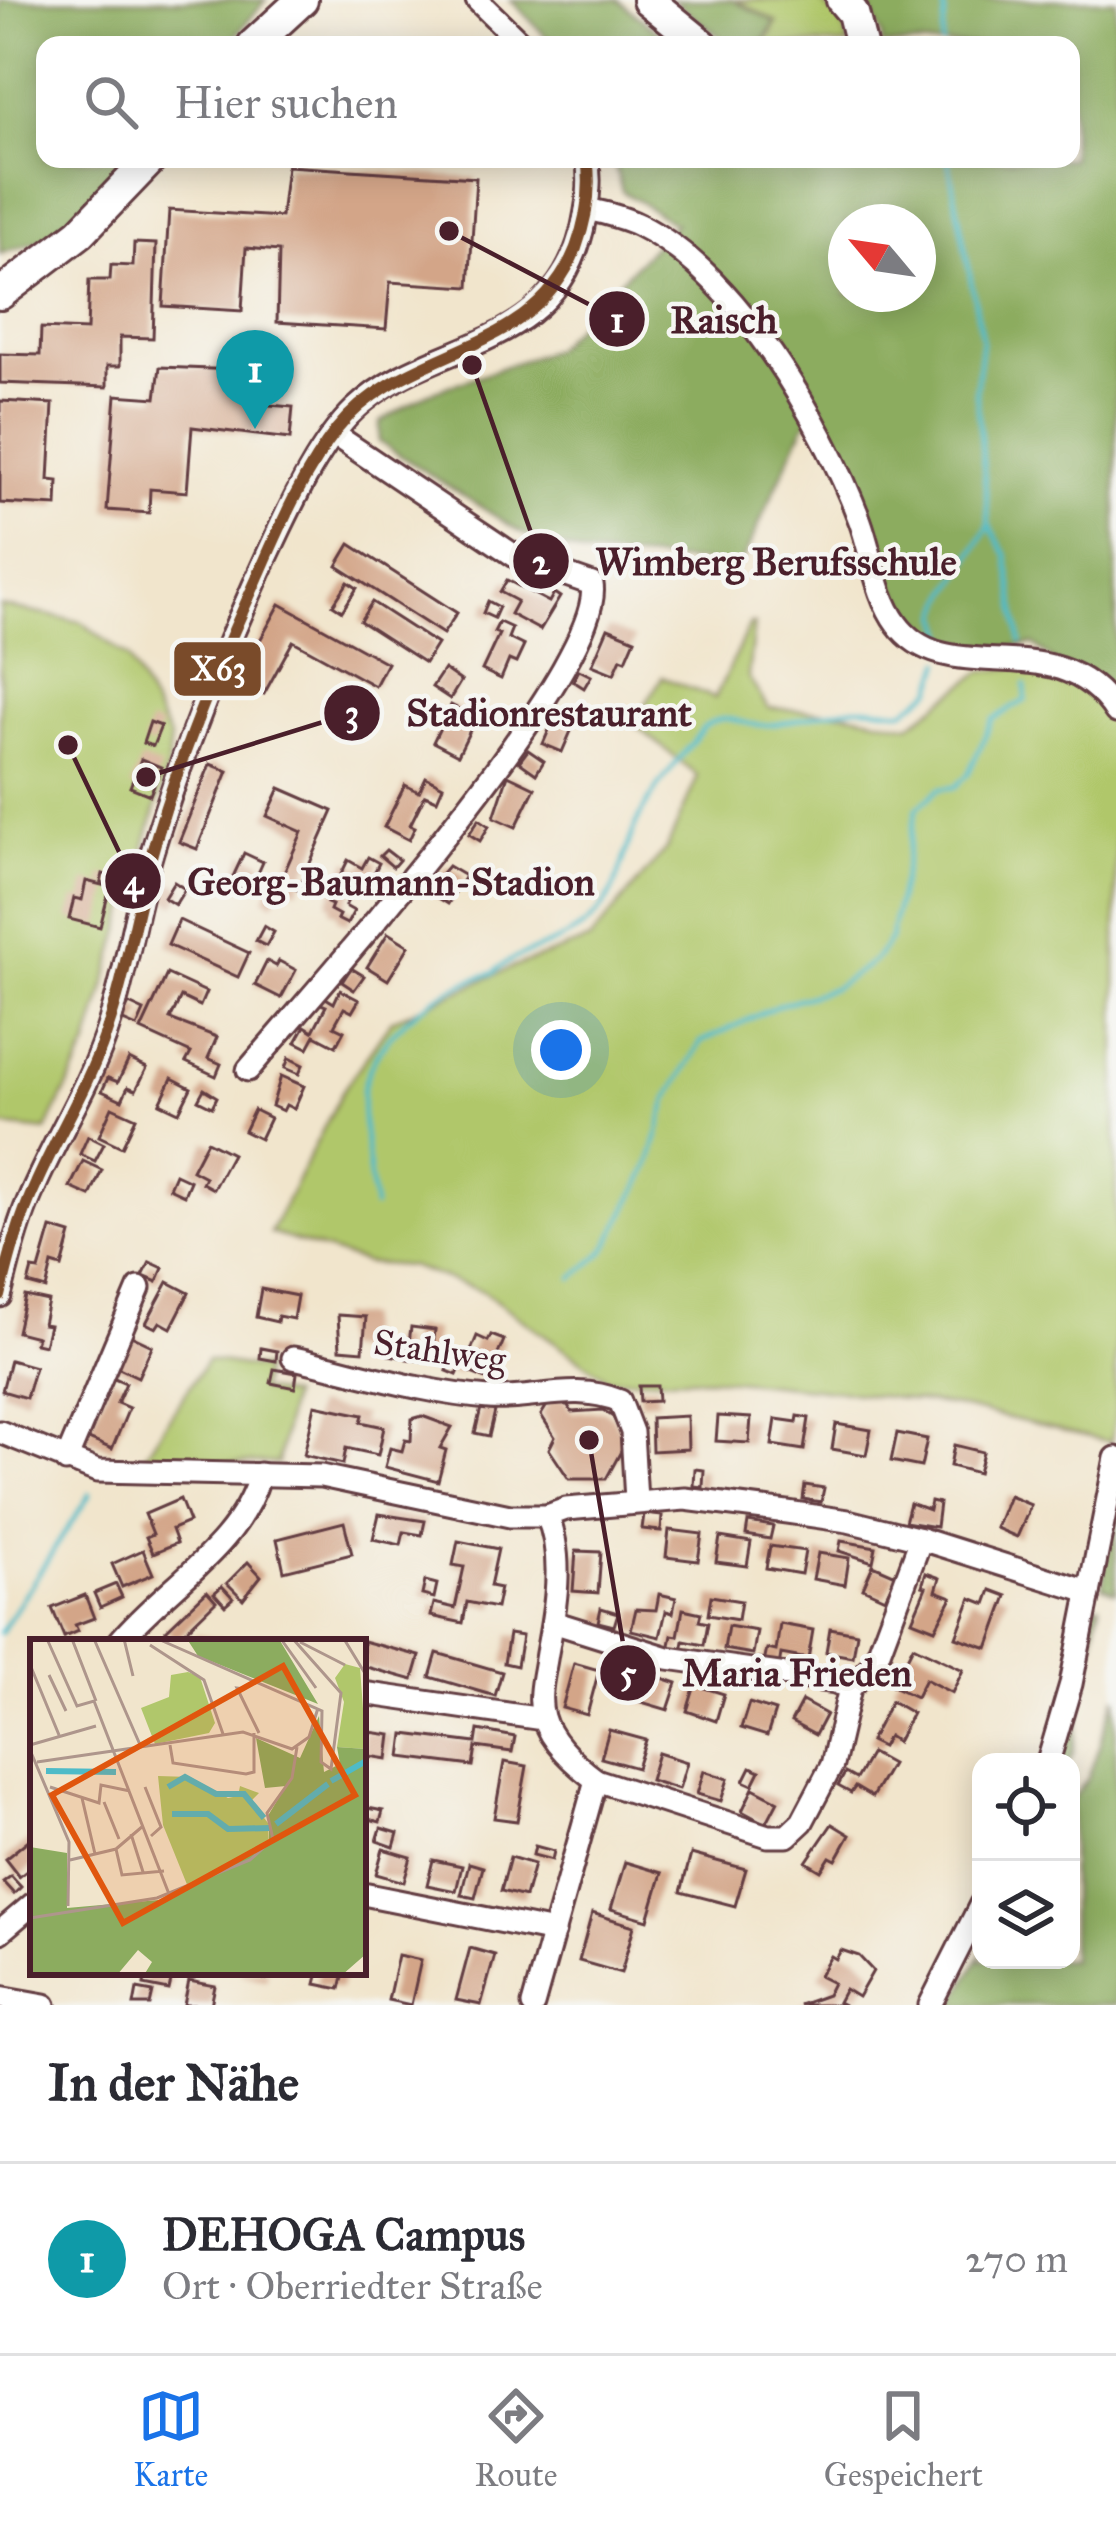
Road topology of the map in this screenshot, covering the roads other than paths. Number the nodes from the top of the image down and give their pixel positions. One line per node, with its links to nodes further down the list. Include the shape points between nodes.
1 (302, 0): 5 (street)
2 (477, 0): 6 (street)
3 (648, 0): 7 (street)
4 (842, 0): 8 (street)
5 (263, 36)
6 (514, 36)
7 (692, 36)
8 (859, 36)
9 (142, 168): 12 (street, via 80,233)
10 (587, 168): 11 (street)
11 (587, 209): 13 (street, via 566,273 545,299 483,344 385,387); 14 (street, via 643,227 694,264 773,356 826,440 882,592 912,641 986,661 1058,666 1087,681)
12 (0, 294)
13 (334, 435): 15 (street, via 518,558 592,584 595,601 581,641 449,835); 16 (street, via 225,647 152,855 106,1036)
14 (1116, 712)
15 (248, 1070)
16 (7, 1241): 18 (street)
17 (139, 1288): 22 (street)
18 (0, 1296)
19 (293, 1358): 24 (street, Stahlweg, via 447,1392 494,1398 568,1390 620,1400 632,1432)
20 (0, 1432): 22 (street)
21 (1116, 1458): 27 (street)
22 (66, 1461): 23 (street, via 97,1472)
23 (260, 1474): 25 (street, via 321,1476 482,1512); 29 (street, via 254,1498 199,1569)
24 (636, 1501): 25 (street); 26 (street, via 787,1512)
25 (547, 1516): 28 (street, via 555,1533)
26 (921, 1540): 27 (street); 30 (street, via 874,1662)
27 (1089, 1592): 33 (street)
28 (553, 1622): 30 (street, via 668,1658); 32 (street)
29 (122, 1639)
30 (850, 1688): 34 (street, via 832,1765 787,1836)
31 (366, 1693): 32 (street)
32 (543, 1719): 34 (street)
33 (1051, 1753)
34 (596, 1780): 38 (street)
35 (366, 1895): 38 (street)
36 (30, 1907): 39 (street)
37 (972, 1921): 43 (street)
38 (554, 1932): 42 (street)
39 (0, 1933)
40 (0, 1997): 41 (street)
41 (45, 2005)
42 (533, 2005)
43 (929, 2005)

